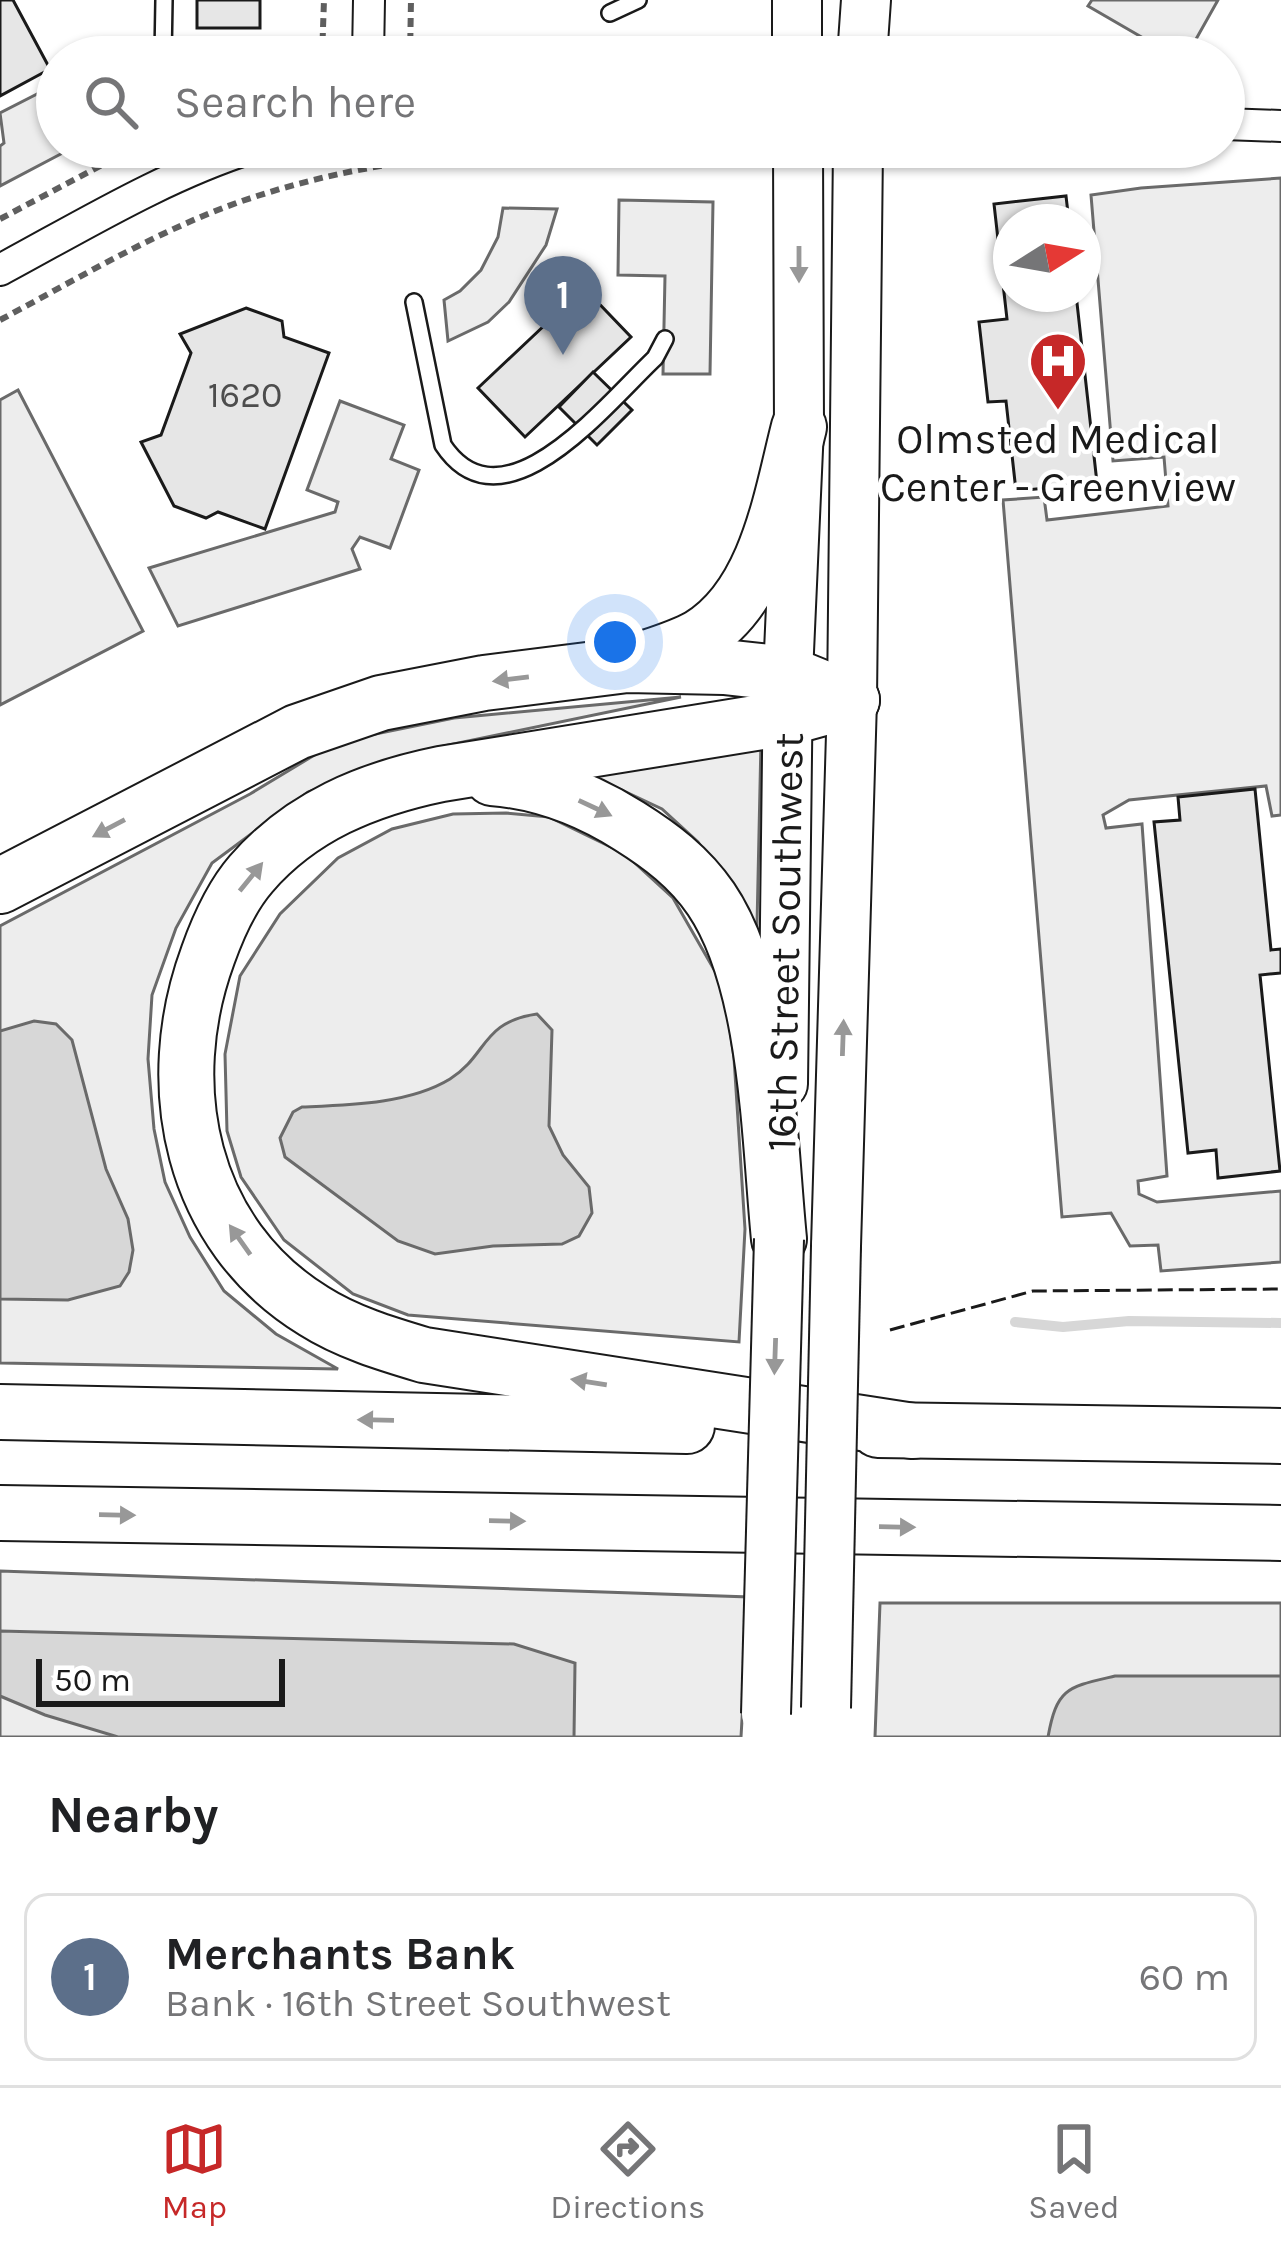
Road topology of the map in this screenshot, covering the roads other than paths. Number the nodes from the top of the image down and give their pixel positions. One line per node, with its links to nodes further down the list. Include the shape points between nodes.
1 (164, 0): 7 (lane)
2 (368, 0): 8 (street)
3 (638, 0): 6 (lane)
4 (797, 0): 9 (main road)
5 (866, 0): 10 (main road)
6 (610, 13)
7 (163, 36)
8 (368, 36)
9 (797, 36)
10 (863, 36)
11 (1245, 125): 12 (street)
12 (1281, 126)
13 (174, 168): 16 (street)
14 (798, 168): 19 (main road, 16th Street Southwest, one-way to 19)
15 (859, 168): 22 (main road, 16th Street Southwest)
16 (0, 270)
17 (414, 302): 18 (lane, via 442,445 472,475 512,475 552,453)
18 (665, 340)
19 (799, 427): 20 (highway, via 777,514 735,604 702,635); 21 (main road, 16th Street Southwest)
20 (627, 665): 21 (highway, via 724,667); 24 (highway, one-way to 24, via 484,682 339,714)
21 (788, 696): 22 (highway); 23 (highway); 25 (main road, 16th Street Southwest)
22 (852, 700): 31 (main road, 16th Street Southwest, one-way to 22, bridge)
23 (442, 774): 25 (highway, one-way to 25, via 514,780 589,803 662,846 712,901 739,960 755,1029); 27 (highway, one-way to 23, via 424,1355 314,1311 256,1263 200,1170 184,1090 190,1016 214,937 248,878 298,831 366,794)
24 (0, 886)
25 (778, 1239): 32 (main road, 16th Street Southwest, one-way to 32, bridge)
26 (0, 1412): 27 (highway, one-way to 26)
27 (913, 1431): 28 (highway)
28 (1281, 1436)
29 (0, 1514): 30 (highway, one-way to 30)
30 (1281, 1533)
31 (825, 1723)
32 (766, 1725)

